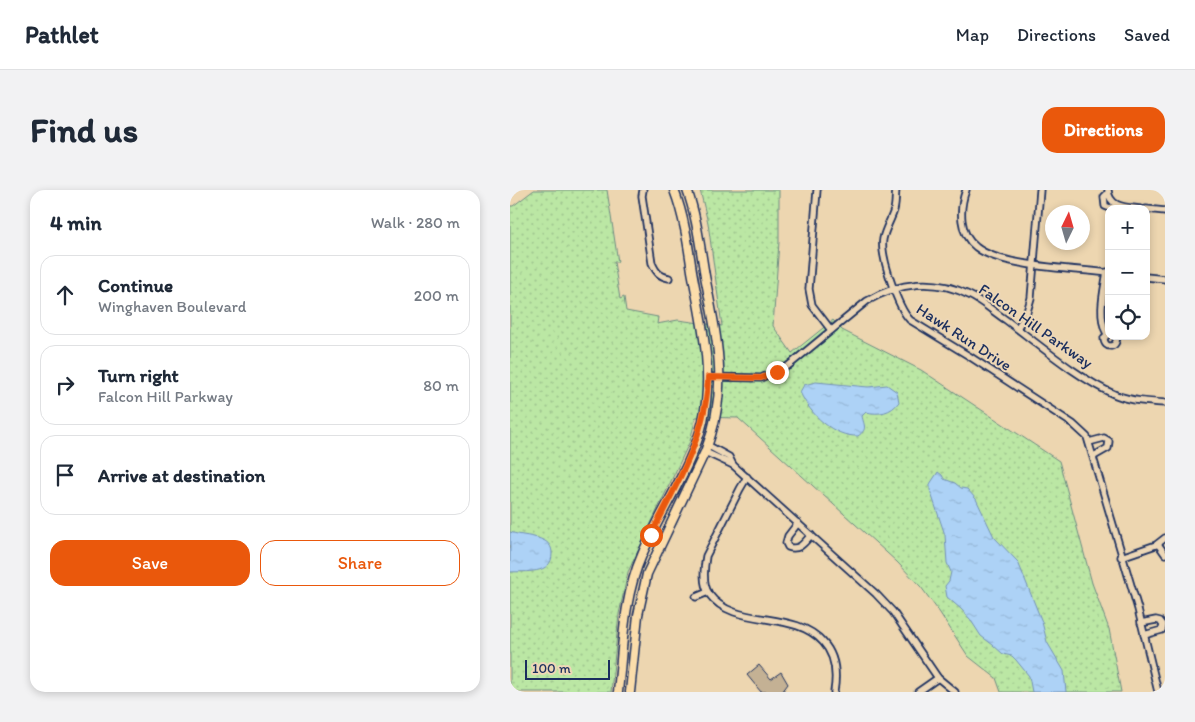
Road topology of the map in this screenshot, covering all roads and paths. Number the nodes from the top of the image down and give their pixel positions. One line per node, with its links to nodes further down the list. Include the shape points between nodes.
1 (643, 190): 15 (street, via 652,263 655,271)
2 (674, 190): 24 (main road, via 682,216 705,340)
3 (687, 190): 25 (main road, via 717,342)
4 (817, 190): 21 (street, via 809,289 812,305)
5 (896, 190): 18 (street, Hawk Run Drive, via 894,211 883,238 883,251)
6 (966, 190): 12 (street, via 962,216 969,241 979,250 1003,259)
7 (1040, 190): 12 (street)
8 (1108, 192): 9 (street)
9 (1117, 205)
10 (1150, 209): 11 (street)
11 (1165, 211)
12 (1033, 265): 13 (street); 19 (street, via 1031,298 1026,316)
13 (1105, 272)
14 (1150, 277): 16 (street)
15 (669, 278)
16 (1165, 279)
17 (1105, 286): 20 (street, via 1102,301)
18 (894, 288): 19 (street, Falcon Hill Parkway, via 919,284 953,288); 21 (street, Falcon Hill Parkway, via 867,301); 27 (street, Hawk Run Drive, via 901,309 910,320 1073,424 1088,437)
19 (1017, 328): 26 (street, Falcon Hill Parkway, via 1077,372 1115,394)
20 (1105, 328)
21 (830, 330): 25 (street, Falcon Hill Parkway, via 777,372 761,378)
22 (1105, 337): 23 (street, via 1103,340 1109,346 1116,344)
23 (1117, 340)
24 (708, 377): 25 (street, Falcon Hill Parkway); 42 (main road, via 705,409 696,443 634,574 626,613)
25 (720, 377): 28 (main road, via 716,415)
26 (1165, 403)
27 (1089, 442): 29 (street, Hawk Run Drive); 29 (street, via 1104,438 1109,441 1108,448)
28 (706, 449): 30 (street); 43 (main road, via 647,574 638,615)
29 (1094, 456): 36 (street, Hawk Run Drive)
30 (747, 477): 31 (street); 37 (street, via 706,556 704,568)
31 (798, 523): 32 (street); 32 (street, via 788,536 788,547 800,547)
32 (810, 535): 41 (street, via 893,612)
33 (1165, 538): 34 (street)
34 (1158, 544): 35 (street); 36 (street)
35 (1165, 554)
36 (1121, 557): 39 (street, Hawk Run Drive)
37 (708, 592): 38 (street); 44 (street, via 716,602 734,612 800,626 819,637 832,655 836,681)
38 (696, 597)
39 (1141, 623): 40 (street, Hawk Run Drive); 40 (street, via 1156,620 1163,625 1162,630)
40 (1144, 635): 47 (street, Hawk Run Drive)
41 (938, 678): 45 (street); 46 (street)
42 (618, 692)
43 (630, 692)
44 (834, 692)
45 (918, 692)
46 (954, 692)
47 (1158, 692)

